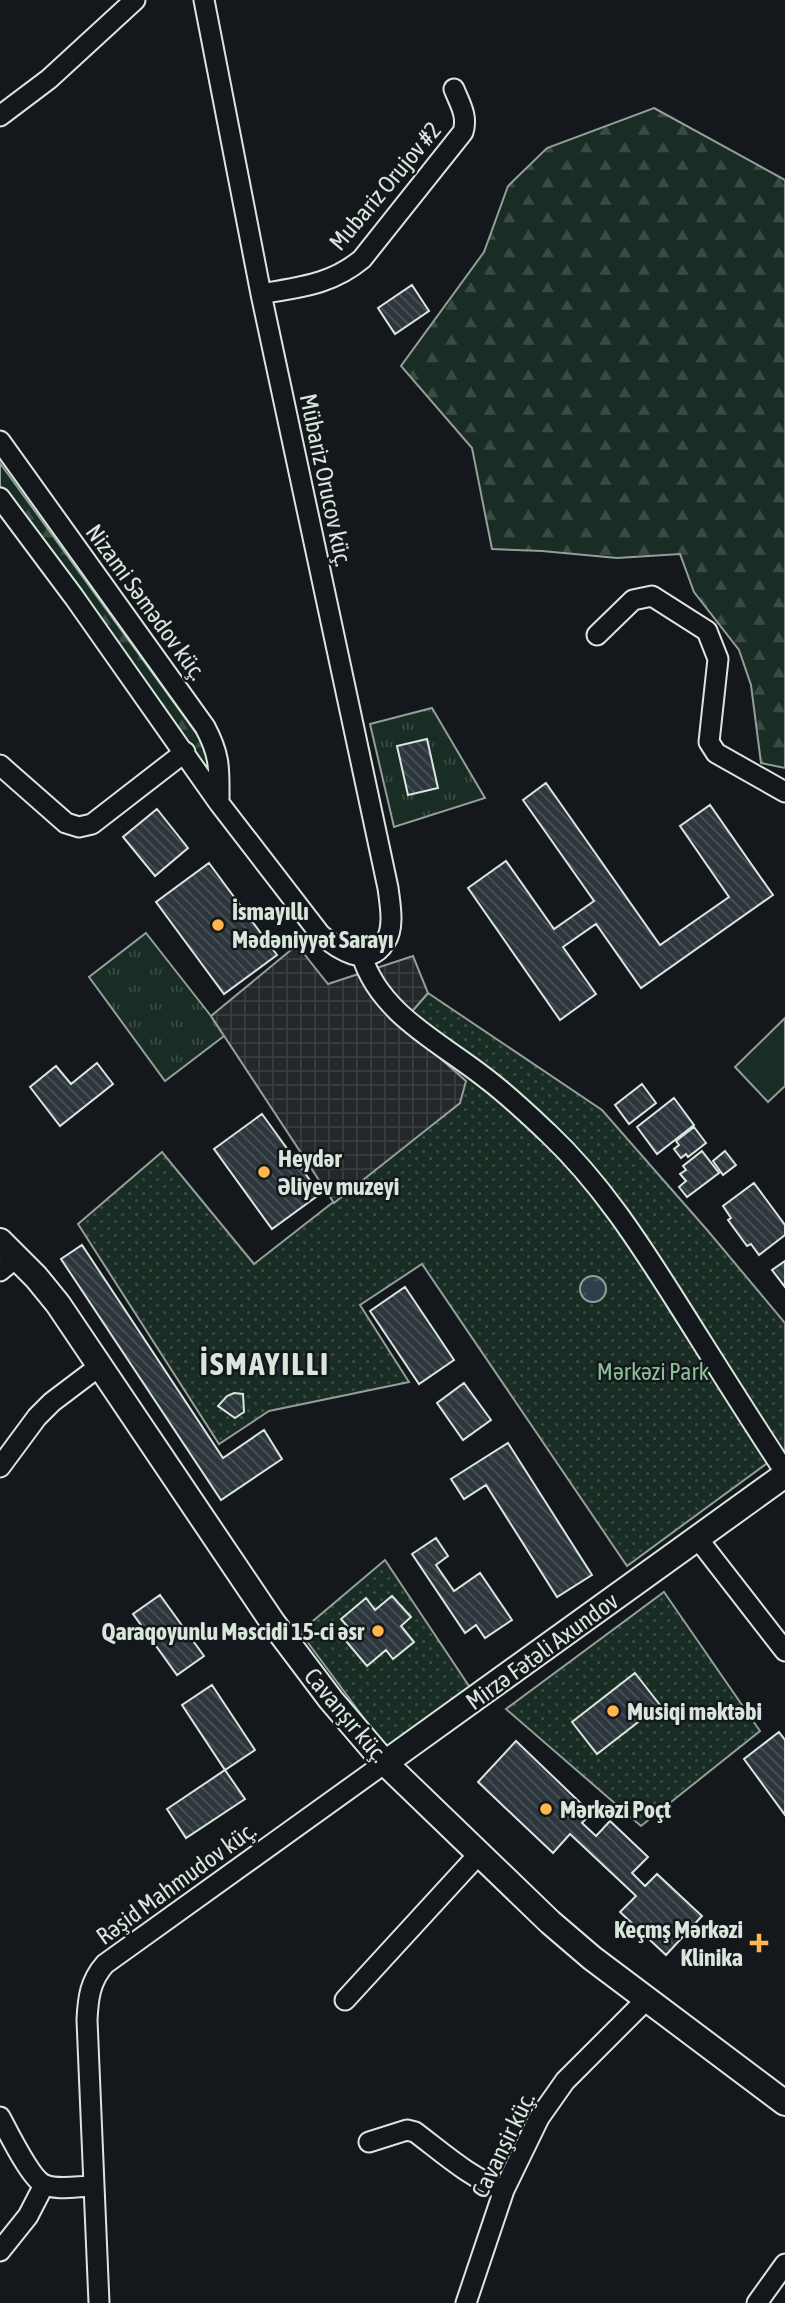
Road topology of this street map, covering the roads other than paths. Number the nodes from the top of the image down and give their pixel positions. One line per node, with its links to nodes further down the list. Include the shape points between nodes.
1 (135, 0): 4 (street, via 49,79)
2 (204, 0): 5 (street, Mübariz Orucov küç.)
3 (454, 89): 5 (street, Mubariz Orujov #2, via 466,122 463,132 362,259 330,280)
4 (0, 116)
5 (261, 294): 13 (street, Mübariz Orucov küç., via 388,888 386,942)
6 (0, 441): 12 (street, Nizami Səmədov küç., via 205,727 219,761)
7 (0, 498): 9 (street)
8 (597, 635): 11 (street, via 634,600 652,596 707,631 718,659 709,742 716,753)
9 (185, 752): 10 (street, via 92,824 79,828 66,823); 12 (street)
10 (0, 765)
11 (785, 792)
12 (219, 803): 13 (street, via 320,934 349,955)
13 (362, 956): 17 (street, via 387,1001 547,1132 597,1186)
14 (6, 1256): 15 (main road, Cavanşır küç., via 58,1304)
15 (101, 1365): 16 (street, via 37,1417); 20 (main road, Cavanşır küç., via 273,1623)
16 (0, 1467)
17 (785, 1473): 18 (main road, Mirzə Fətəli Axundov)
18 (698, 1539): 19 (street); 20 (main road, Mirzə Fətəli Axundov)
19 (785, 1651)
20 (385, 1763): 21 (main road, Cavanşır küç.); 28 (street, Rəşid Mahmudov küç., via 105,1964 95,1976 87,2020)
21 (478, 1855): 22 (main road, Cavanşır küç., via 550,1923); 23 (street)
22 (647, 1999): 24 (main road, Cavanşır küç.); 29 (street, Cavanşir küç., via 554,2095)
23 (345, 2000)
24 (785, 2103)
25 (0, 2117): 27 (street)
26 (369, 2142): 29 (street, via 407,2130 415,2132 467,2172)
27 (44, 2185): 28 (street); 30 (street, via 28,2216)
28 (93, 2186): 32 (street, Rəşid Mahmudov küç.)
29 (504, 2190): 33 (street, Cavanşir küç.)
30 (0, 2251)
31 (785, 2264): 34 (street)
32 (99, 2303)
33 (466, 2303)
34 (757, 2303)

